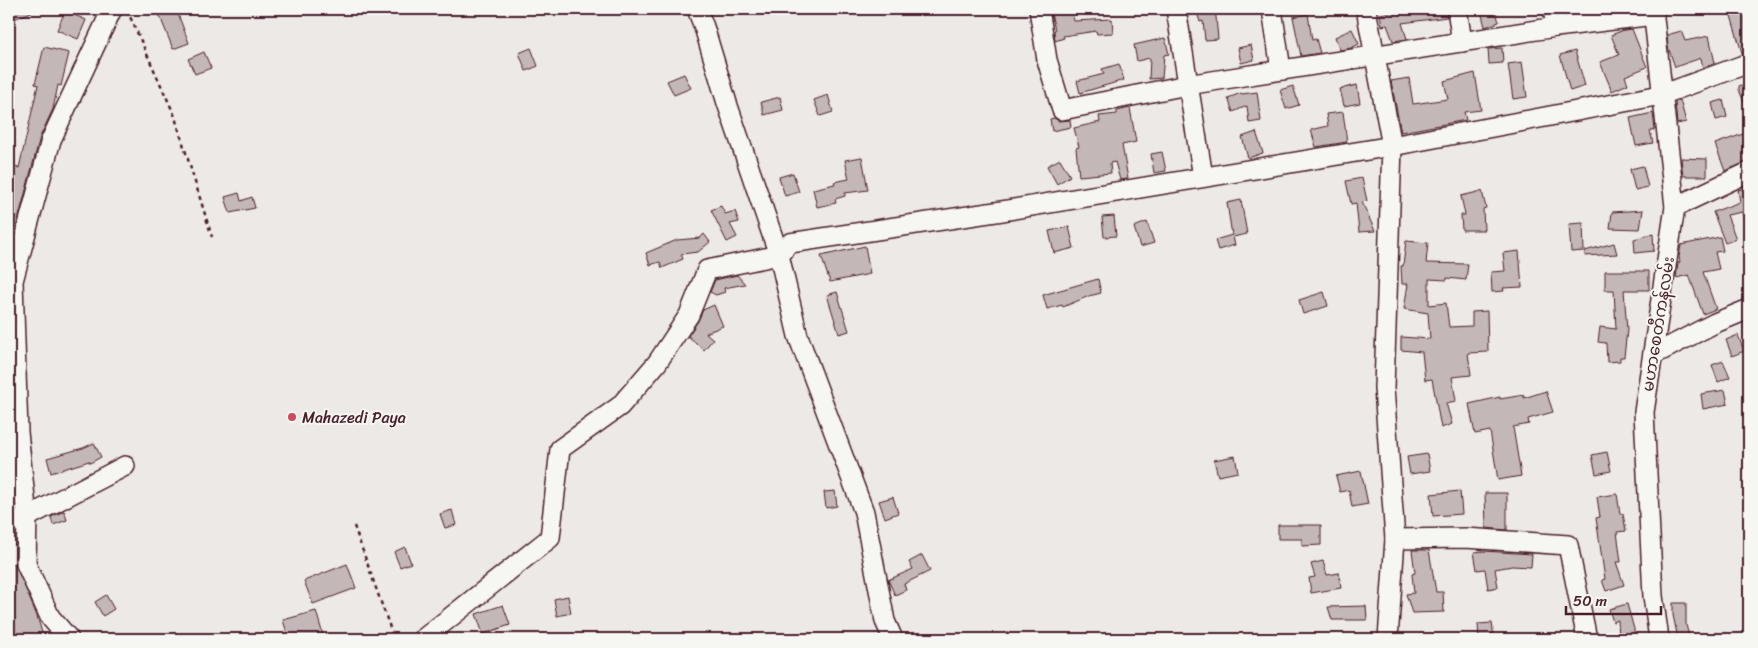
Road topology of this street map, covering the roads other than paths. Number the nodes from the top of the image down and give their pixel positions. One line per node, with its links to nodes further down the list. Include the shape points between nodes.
1 (112, 9): 24 (street, via 51,140 13,281 18,432)
2 (697, 9): 20 (street)
3 (1039, 9): 14 (street, via 1047,60 1062,110)
4 (1176, 9): 14 (street)
5 (1272, 9): 13 (street)
6 (1366, 9): 11 (street)
7 (1457, 9): 10 (street)
8 (1653, 12): 9 (street); 15 (street, မဟာစေတီကန်လမ်း)
9 (1555, 18): 10 (street)
10 (1462, 42): 11 (street)
11 (1375, 56): 13 (street); 16 (street)
12 (1749, 63): 15 (street)
13 (1281, 70): 14 (street)
14 (1187, 84): 18 (street)
15 (1661, 95): 16 (street); 19 (street, မဟာစေတီကန်လမ်း)
16 (1392, 146): 18 (street); 26 (street, via 1384,388)
17 (1749, 172): 19 (street)
18 (1203, 177): 20 (street, via 790,244)
19 (1675, 208): 22 (street, မဟာစေတီကန်လမ်း)
20 (779, 255): 28 (street, via 707,270 689,315 657,363 620,406 560,449 550,538); 29 (street, via 798,336 864,512 886,621)
21 (1749, 309): 22 (street)
22 (1653, 355): 32 (street, မဟာစေတီကန်လမ်း, via 1644,412 1653,596)
23 (125, 466): 24 (street)
24 (27, 517): 25 (street); 27 (street, via 26,564 50,616)
25 (9, 524)
26 (1395, 539): 30 (street); 31 (street, via 1465,538 1568,545)
27 (69, 639)
28 (423, 639)
29 (893, 639)
30 (1388, 639)
31 (1587, 639)
32 (1659, 639)

